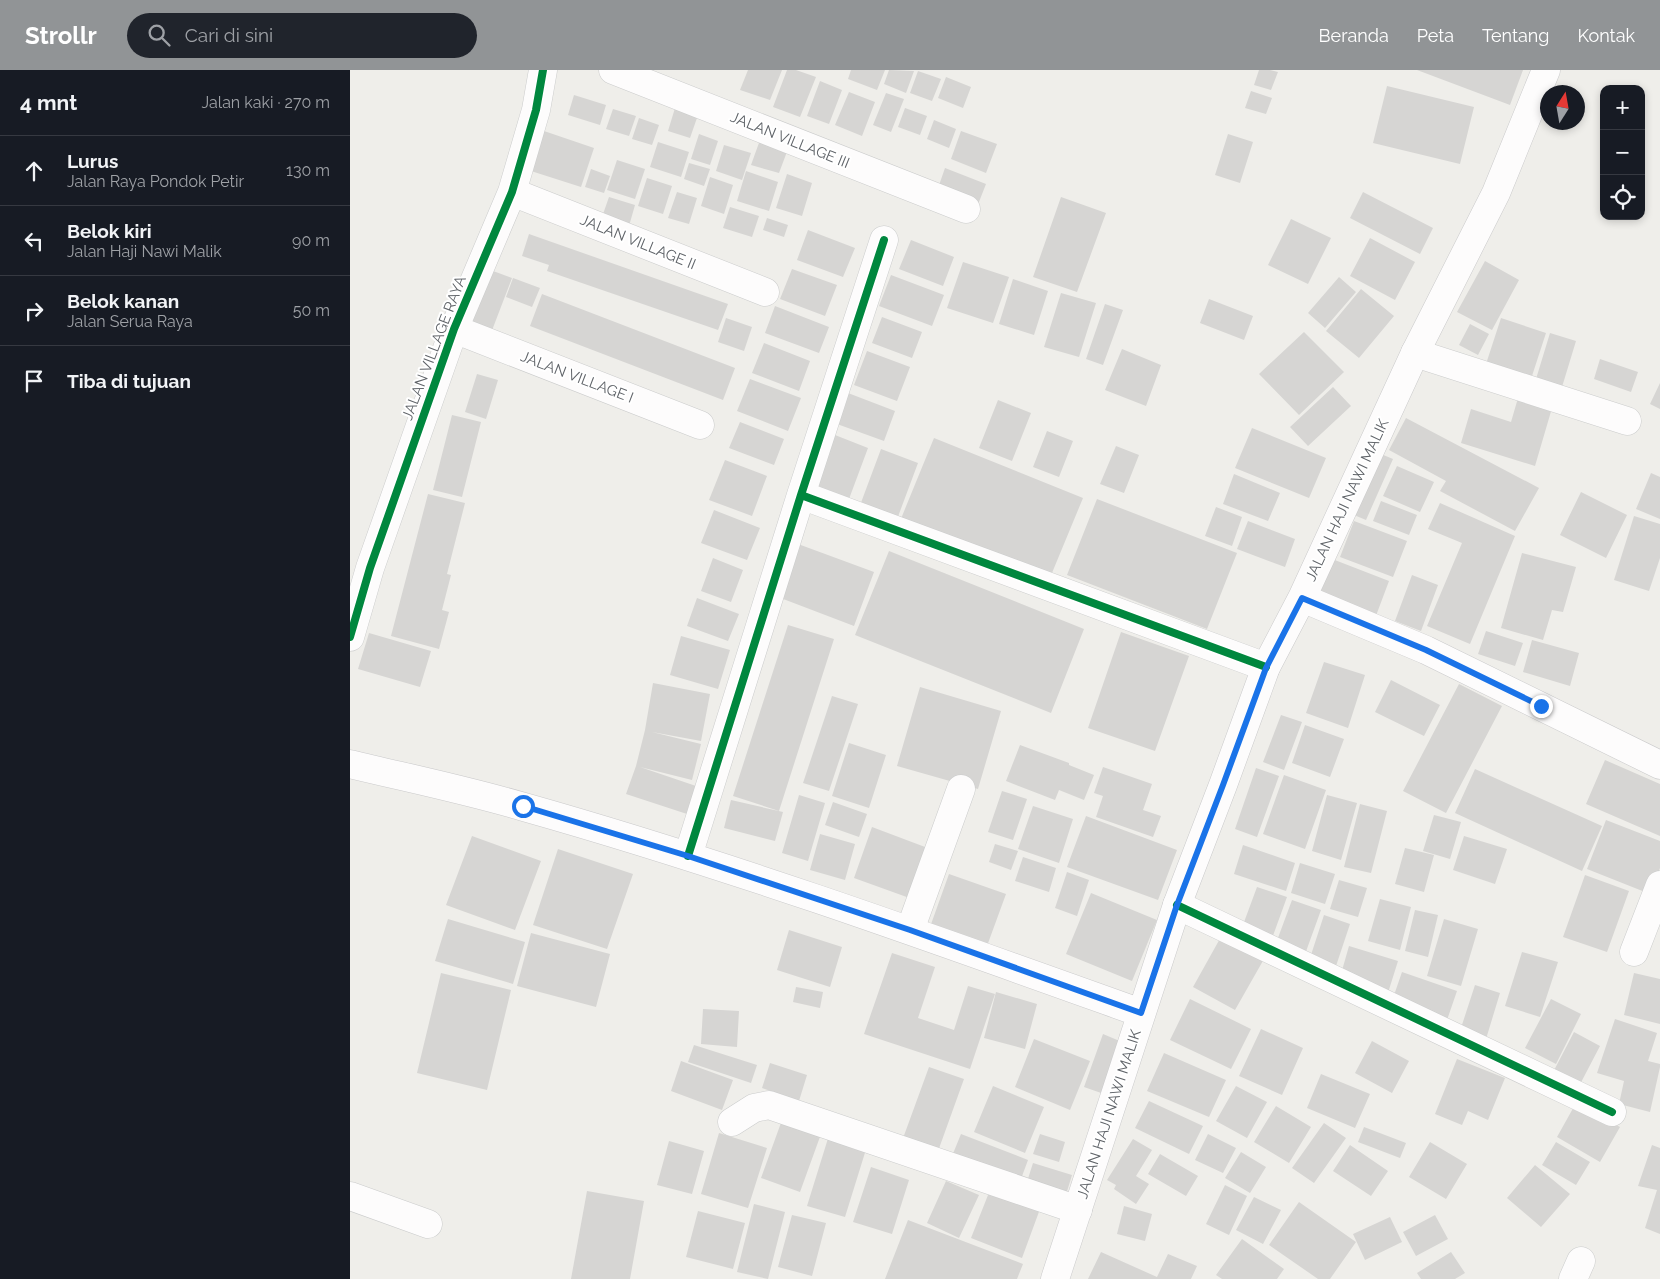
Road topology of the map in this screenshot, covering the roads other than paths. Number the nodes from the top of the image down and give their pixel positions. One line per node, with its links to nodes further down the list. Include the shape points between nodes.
1 (543, 70): 4 (street, JALAN VILLAGE RAYA, via 536,110)
2 (613, 70): 5 (street, JALAN VILLAGE III)
3 (1546, 70): 9 (street, JALAN HAJI NAWI MALIK, via 1496,193)
4 (512, 192): 7 (street, JALAN VILLAGE II); 8 (street, JALAN VILLAGE RAYA)
5 (966, 209)
6 (884, 240): 12 (street)
7 (765, 292)
8 (454, 329): 11 (street, JALAN VILLAGE I); 14 (street, JALAN VILLAGE RAYA, via 370,568)
9 (1415, 353): 10 (street); 13 (street, JALAN HAJI NAWI MALIK)
10 (1627, 421)
11 (700, 425)
12 (800, 495): 15 (street); 19 (street)
13 (1302, 598): 15 (street, JALAN HAJI NAWI MALIK); 17 (street, via 1426,650)
14 (350, 638)
15 (1266, 668): 21 (street, JALAN HAJI NAWI MALIK)
16 (350, 764): 19 (street, via 523,806)
17 (1660, 765)
18 (961, 789): 22 (street)
19 (688, 856): 22 (street)
20 (1660, 885): 23 (street)
21 (1177, 905): 24 (street, JALAN HAJI NAWI MALIK); 25 (street)
22 (910, 930): 24 (street)
23 (1634, 952)
24 (1141, 1013): 28 (street, JALAN HAJI NAWI MALIK)
25 (1612, 1112)
26 (732, 1122): 28 (street, via 754,1108 769,1105)
27 (350, 1196): 29 (street)
28 (1078, 1210): 30 (street, JALAN HAJI NAWI MALIK)
29 (428, 1224)
30 (1056, 1279)

